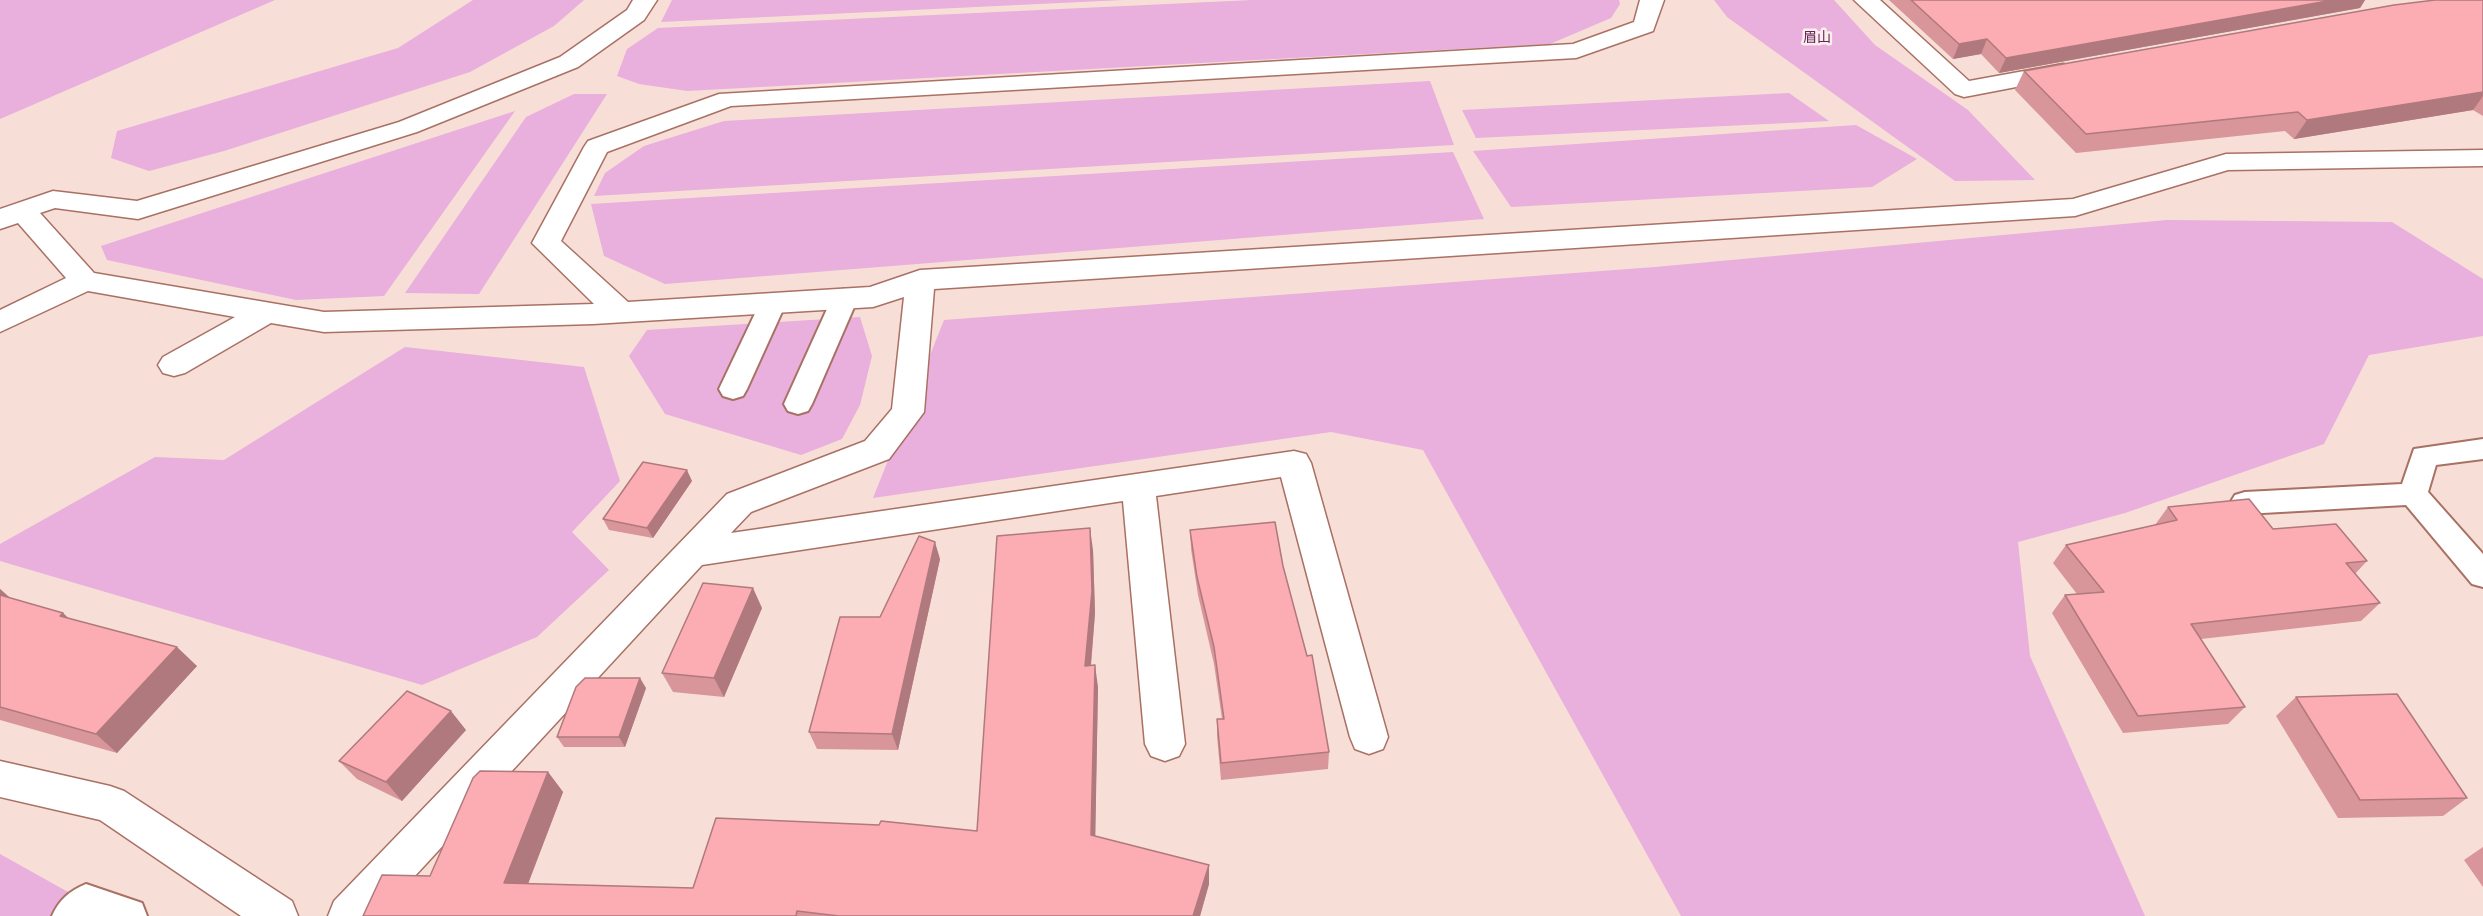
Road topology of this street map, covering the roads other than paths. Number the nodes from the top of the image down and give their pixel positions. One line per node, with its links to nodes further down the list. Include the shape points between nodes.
1 (645, 0): 6 (street, via 636,15 569,62 408,127 138,210 54,199)
2 (1652, 0): 12 (street, via 1645,26 1576,51 728,99 597,147 546,243)
3 (1866, 0): 4 (street, via 1964,89)
4 (2081, 68)
5 (2483, 158): 7 (street, via 2226,162 2075,207)
6 (11, 215): 8 (street)
7 (920, 280): 9 (street, via 873,297); 21 (street, via 908,412 877,450 739,503)
8 (85, 281): 11 (street); 13 (street)
9 (845, 298): 10 (street); 16 (lane)
10 (773, 303): 12 (street); 15 (lane)
11 (267, 312): 12 (street, via 324,322); 14 (street)
12 (621, 312)
13 (0, 322)
14 (174, 365)
15 (733, 389)
16 (798, 404)
17 (2483, 449): 19 (lane, via 2424,456)
18 (1138, 486): 21 (street); 23 (street, via 1294,463); 24 (street)
19 (2413, 494): 20 (lane); 22 (lane)
20 (2246, 503)
21 (692, 553): 29 (street)
22 (2483, 575)
23 (1369, 736)
24 (1165, 744)
25 (0, 779): 28 (street, via 110,804)
26 (70, 916): 27 (lane, via 86,902)
27 (129, 916)
28 (277, 916)
29 (349, 916)

